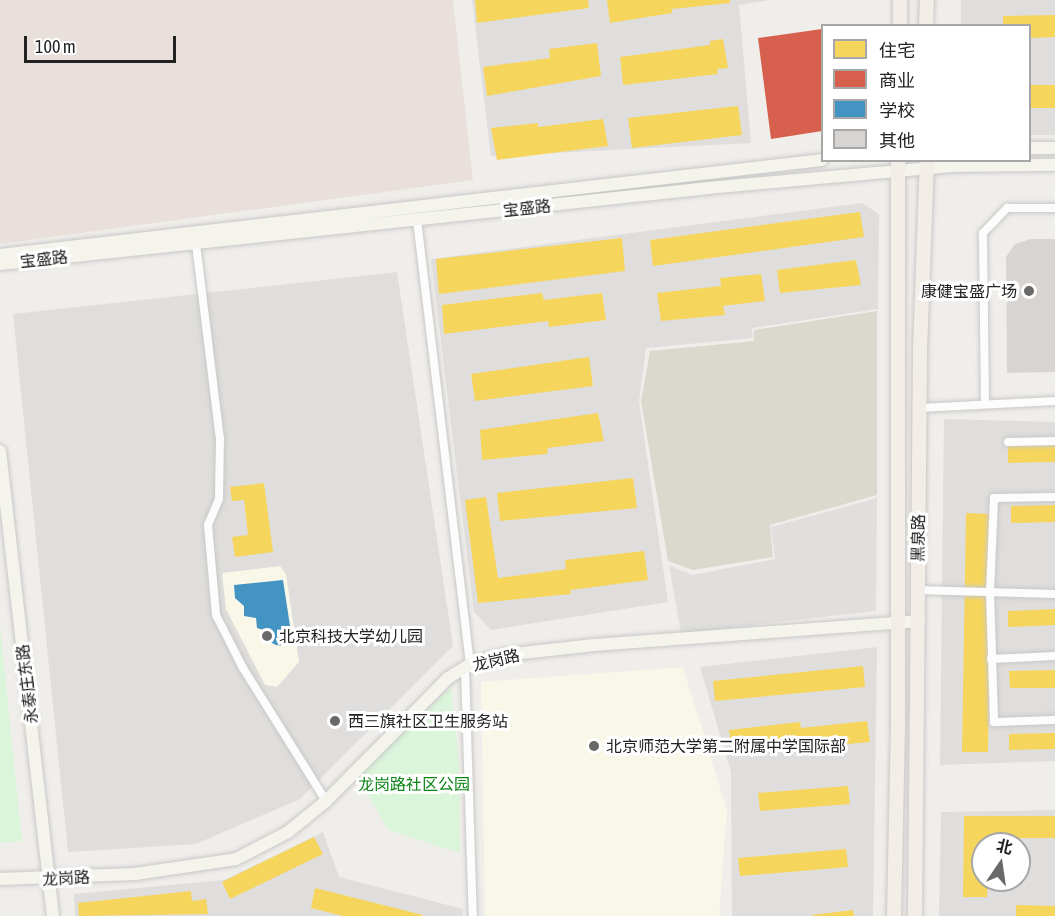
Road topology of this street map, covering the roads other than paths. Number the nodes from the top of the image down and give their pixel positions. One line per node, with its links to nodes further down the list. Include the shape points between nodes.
1 (900, 0): 3 (main road)
2 (927, 0): 4 (main road)
3 (900, 24)
4 (926, 24)
5 (1031, 148): 6 (street)
6 (1055, 148)
7 (821, 160): 14 (street, 宝盛路)
8 (927, 164): 9 (street, 宝盛路); 10 (street, 宝盛路); 18 (main road, 黑泉路)
9 (1055, 165)
10 (898, 166): 12 (street, 宝盛路); 26 (main road, 黑泉路)
11 (1055, 208): 17 (street, via 1007,208 983,233)
12 (417, 220): 13 (street, 宝盛路); 30 (street)
13 (196, 244): 15 (street, 宝盛路); 32 (street, via 220,439 219,499 208,525 216,615 243,668)
14 (0, 255)
15 (0, 264)
16 (1055, 401): 17 (street)
17 (985, 402): 18 (street)
18 (920, 408): 23 (main road, 黑泉路)
19 (1055, 441): 20 (street)
20 (1008, 442)
21 (0, 451): 34 (street, 永泰庄东路)
22 (1055, 497): 24 (street, via 994,498)
23 (917, 590): 24 (street); 27 (main road, 黑泉路)
24 (990, 592): 25 (street); 29 (street)
25 (1055, 594)
26 (897, 621): 27 (street, 龙岗路); 30 (street, 龙岗路, via 594,645 504,656); 37 (main road, 黑泉路)
27 (919, 621): 38 (main road, 黑泉路)
28 (1055, 657): 29 (street)
29 (991, 659): 31 (street, via 994,722)
30 (467, 666): 32 (street, 龙岗路, via 448,678); 36 (street)
31 (1055, 720)
32 (326, 801): 34 (street, 龙岗路, via 288,832 236,859 135,874)
33 (0, 879): 34 (street, 龙岗路)
34 (49, 879): 35 (street, 永泰庄东路)
35 (53, 916)
36 (474, 916)
37 (894, 916)
38 (915, 916)

